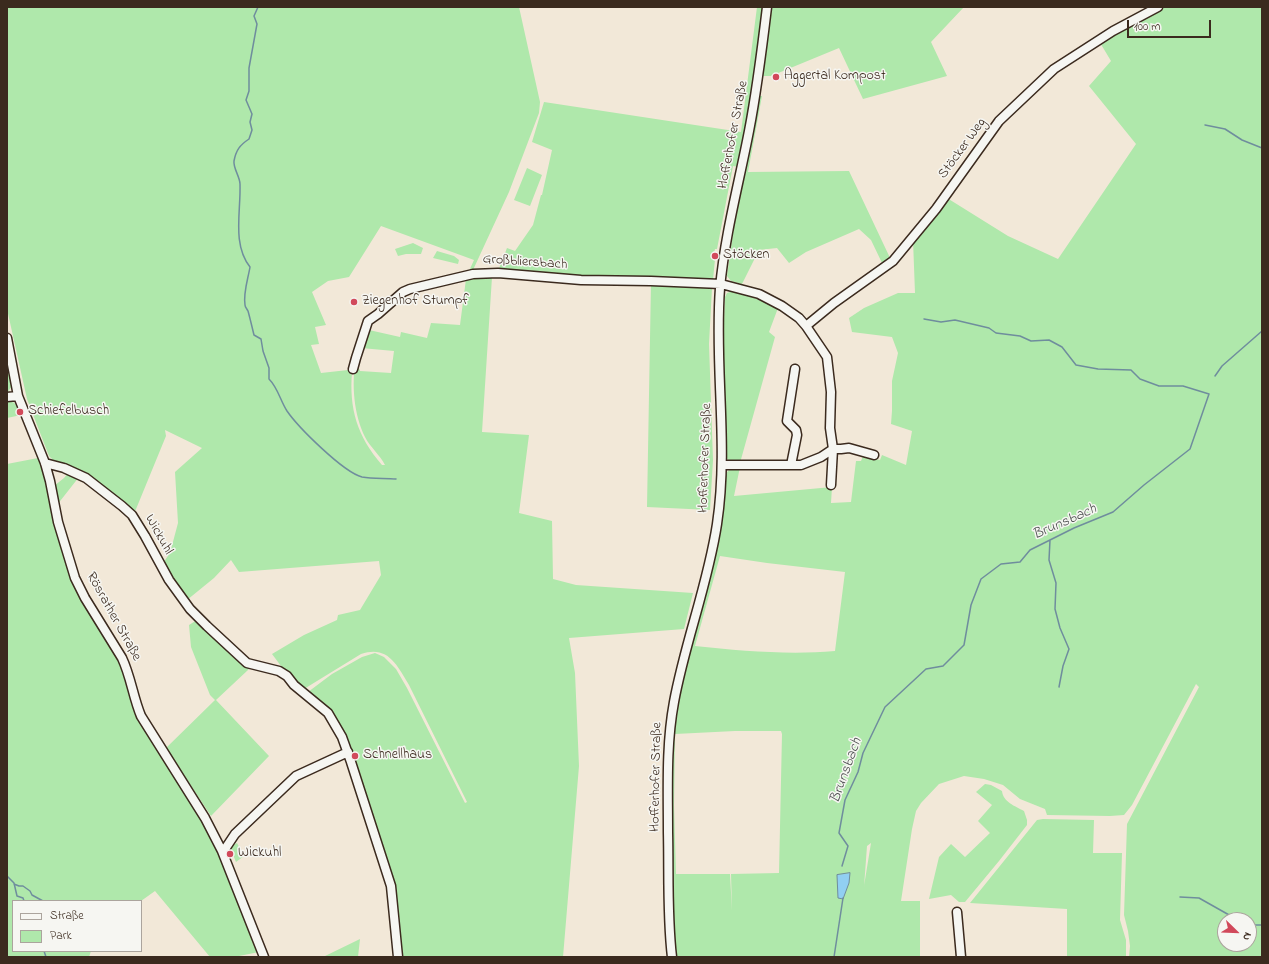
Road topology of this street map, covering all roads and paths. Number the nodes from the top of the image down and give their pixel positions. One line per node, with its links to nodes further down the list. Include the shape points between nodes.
1 (767, 7): 3 (street, Hofferhofer Straße, via 756,95 729,222)
2 (1158, 7): 4 (street, Stöcker Weg, via 1113,31 1054,69 999,121 936,209 893,261)
3 (721, 284): 4 (street, via 765,297 799,318); 6 (street, Großbliersbach, via 607,281 498,273 473,274 403,292 368,320); 13 (street, Hofferhofer Straße, via 719,338)
4 (806, 326): 10 (street, via 827,357)
5 (7, 338): 8 (street, Rösrather Straße)
6 (353, 369)
7 (795, 369): 14 (street, via 787,421 796,430 797,436)
8 (18, 396): 9 (street); 12 (street, Rösrather Straße)
9 (7, 397)
10 (833, 449): 11 (street, via 849,448); 14 (street, via 811,462); 15 (street)
11 (874, 455)
12 (45, 463): 16 (street, Wickuhl, via 86,478 127,510 145,536 169,580 190,609 242,660 251,665 279,671 328,712); 17 (street, Rösrather Straße, via 58,522 79,588 128,670 141,716 205,818)
13 (722, 465): 14 (street); 21 (street, Hofferhofer Straße, via 712,553 676,688 670,733 669,900)
14 (791, 465)
15 (830, 485)
16 (348, 752): 17 (street, via 296,776 234,834 226,849); 20 (street, Wickuhl, via 391,886)
17 (222, 851): 19 (street, Rösrather Straße)
18 (957, 912): 22 (street)
19 (264, 957)
20 (398, 957)
21 (672, 957)
22 (961, 957)

